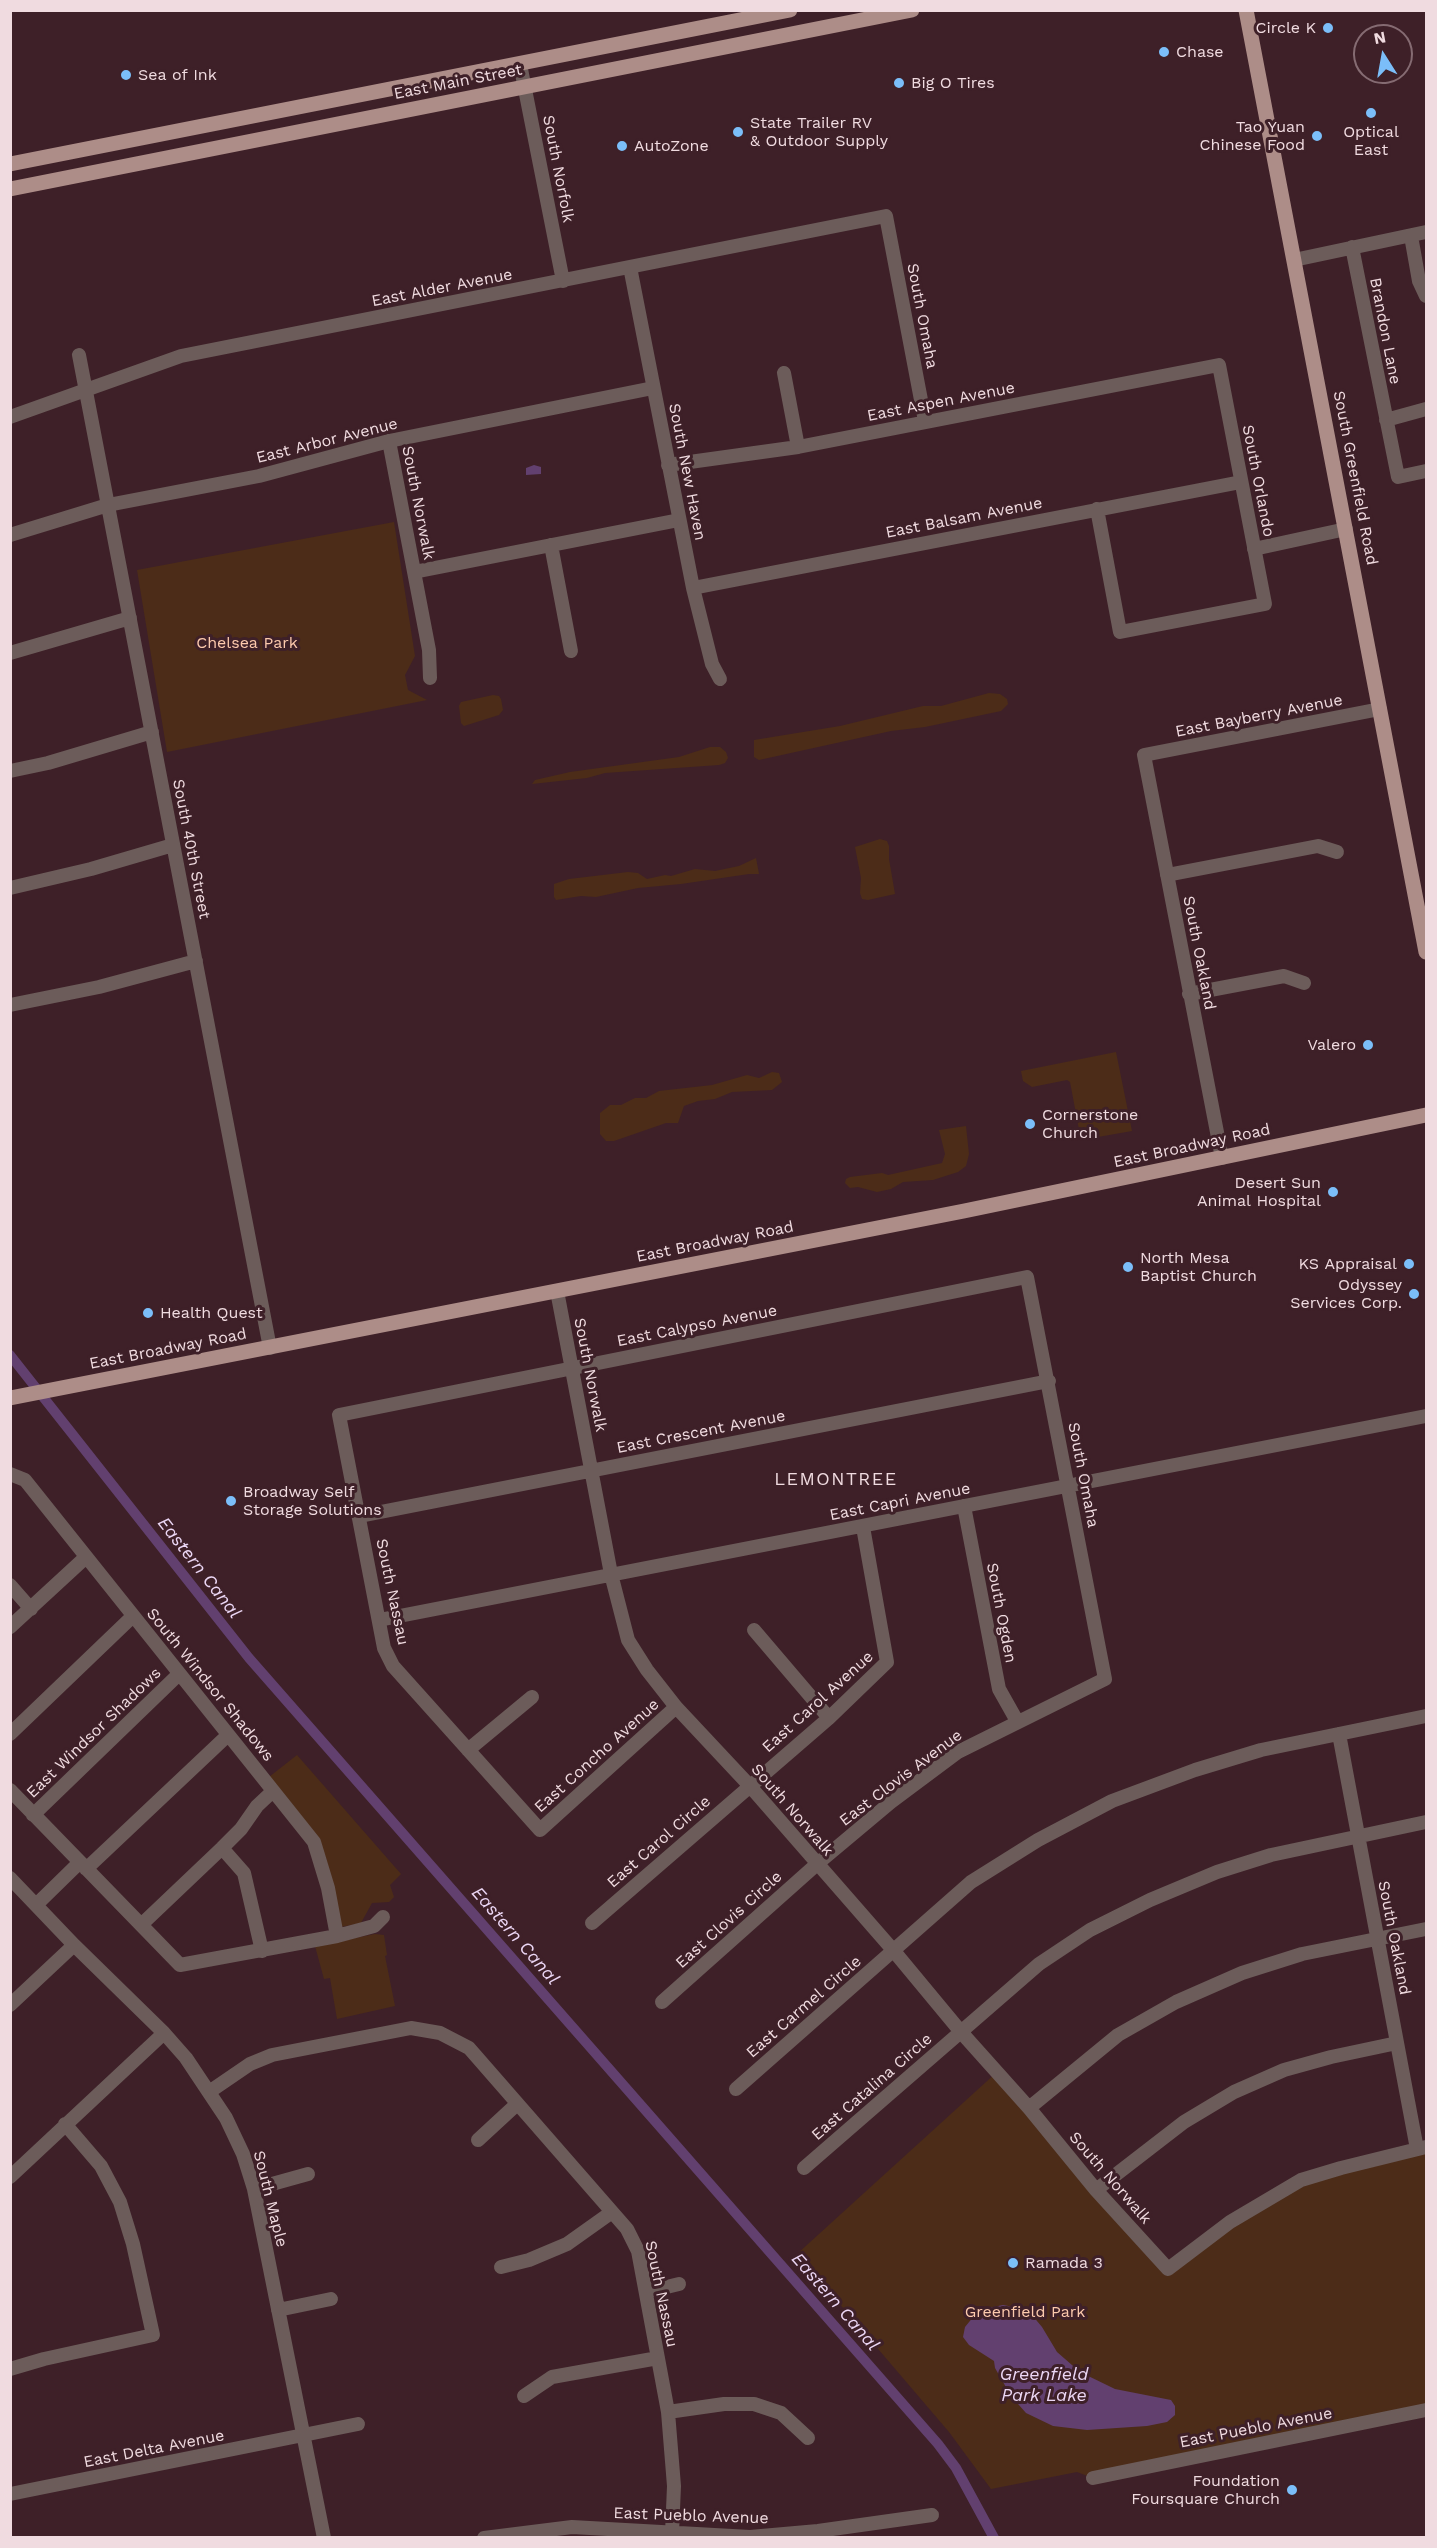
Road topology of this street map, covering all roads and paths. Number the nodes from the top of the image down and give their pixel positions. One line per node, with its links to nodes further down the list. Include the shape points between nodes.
1 (790, 10): 4 (main road, East Main Street)
2 (912, 10): 5 (main road, East Main Street)
3 (1246, 10): 12 (main road, South Greenfield Road)
4 (520, 64): 5 (street, South Norfolk); 6 (main road, East Main Street)
5 (524, 88): 7 (main road, East Main Street); 14 (street, South Norfolk)
6 (10, 164)
7 (10, 189)
8 (886, 216): 13 (street, East Alder Avenue); 24 (street, South Omaha)
9 (1426, 232): 10 (street)
10 (1411, 236): 11 (street); 15 (street, via 1419,281)
11 (1352, 248): 12 (street); 23 (street, Brandon Lane)
12 (1294, 260): 33 (main road, South Greenfield Road)
13 (630, 267): 14 (street, East Alder Avenue); 19 (street, South New Haven)
14 (563, 281): 20 (street, East Alder Avenue, via 181,357)
15 (1426, 296)
16 (79, 355): 20 (street, South 40th Street)
17 (1219, 365): 24 (street, East Aspen Avenue); 29 (street, South Orlando)
18 (784, 373): 26 (street)
19 (653, 388): 25 (street, East Arbor Avenue); 27 (street, South New Haven)
20 (86, 391): 22 (street, East Alder Avenue); 30 (street, South 40th Street)
21 (1426, 410): 23 (street)
22 (10, 417)
23 (1386, 420): 28 (street, Brandon Lane, via 1398,477)
24 (925, 421): 26 (street, East Aspen Avenue)
25 (389, 441): 30 (street, East Arbor Avenue, via 259,476); 37 (street, South Norwalk)
26 (798, 447): 27 (street, East Aspen Avenue)
27 (668, 465): 32 (street, South New Haven)
28 (1426, 471)
29 (1241, 482): 31 (street, East Balsam Avenue); 36 (street, South Orlando)
30 (108, 505): 34 (street, East Arbor Avenue); 39 (street, South 40th Street)
31 (1097, 509): 36 (street, South Orlando, via 1120,632 1265,603); 38 (street, East Balsam Avenue)
32 (679, 520): 35 (street); 38 (street, South New Haven)
33 (1346, 529): 36 (street); 44 (main road, South Greenfield Road)
34 (10, 535)
35 (551, 545): 37 (street); 40 (street)
36 (1254, 549)
37 (414, 572): 42 (street, South Norwalk, via 429,650)
38 (693, 588): 43 (street, South New Haven, via 712,664)
39 (130, 618): 41 (street); 45 (street, South 40th Street)
40 (571, 651)
41 (10, 653)
42 (430, 678)
43 (720, 679)
44 (1380, 709): 46 (street, East Bayberry Avenue); 52 (main road, South Greenfield Road)
45 (152, 732): 47 (street); 48 (street, South 40th Street)
46 (1144, 755): 50 (street, South Oakland)
47 (10, 771)
48 (173, 845): 51 (street); 53 (street, South 40th Street)
49 (1336, 852): 50 (street, via 1318,846)
50 (1167, 875): 55 (street, South Oakland)
51 (10, 888)
52 (1426, 952)
53 (196, 961): 56 (street); 61 (street, South 40th Street)
54 (1304, 983): 55 (street, via 1284,976)
55 (1190, 994): 58 (street, South Oakland)
56 (10, 1005)
57 (1426, 1116): 58 (main road, East Broadway Road)
58 (1222, 1158): 60 (main road, East Broadway Road)
59 (1027, 1277): 62 (street, East Calypso Avenue); 63 (street, South Omaha)
60 (557, 1291): 61 (main road, East Broadway Road); 62 (street, South Norwalk)
61 (270, 1348): 64 (main road, East Broadway Road)
62 (572, 1368): 65 (street, East Calypso Avenue); 67 (street, South Norwalk)
63 (1049, 1381): 67 (street, East Crescent Avenue); 69 (street, South Omaha)
64 (10, 1398)
65 (339, 1415): 71 (street, South Nassau)
66 (1426, 1416): 69 (street, East Capri Avenue)
67 (591, 1471): 71 (street, East Crescent Avenue); 74 (street, South Norwalk)
68 (14, 1475): 73 (street, South Windsor Shadows, via 24,1480)
69 (1068, 1486): 70 (street, East Capri Avenue); 82 (street, South Omaha)
70 (964, 1506): 72 (street, East Capri Avenue); 87 (street, South Ogden, via 999,1689)
71 (360, 1516): 78 (street, South Nassau)
72 (863, 1527): 74 (street, East Capri Avenue); 86 (street, East Carol Avenue, via 887,1662)
73 (86, 1557): 76 (street); 77 (street, South Windsor Shadows)
74 (611, 1574): 78 (street, East Capri Avenue); 84 (street, South Norwalk, via 628,1640)
75 (10, 1585): 76 (street)
76 (31, 1609): 79 (street)
77 (134, 1616): 81 (street, South Windsor Shadows); 88 (street)
78 (379, 1620): 91 (street, South Nassau, via 384,1648 393,1666)
79 (10, 1627)
80 (754, 1630): 86 (street)
81 (178, 1674): 90 (street, South Windsor Shadows); 95 (street, East Windsor Shadows)
82 (1105, 1679): 87 (street, East Clovis Avenue)
83 (531, 1697): 91 (street)
84 (676, 1707): 92 (street, South Norwalk); 97 (street, East Concho Avenue)
85 (1426, 1716): 89 (street)
86 (829, 1718): 92 (street, East Carol Avenue)
87 (1017, 1721): 100 (street, East Clovis Avenue, via 958,1752)
88 (10, 1734)
89 (1340, 1734): 98 (street, South Oakland); 111 (street, East Carmel Circle, via 1261,1750 1112,1801 971,1881)
90 (228, 1735): 94 (street, South Windsor Shadows); 101 (street)
91 (468, 1750): 97 (street, South Nassau)
92 (749, 1785): 100 (street, South Norwalk); 105 (street, East Carol Circle)
93 (10, 1790): 95 (street)
94 (273, 1791): 99 (street); 108 (street, South Windsor Shadows, via 314,1842)
95 (33, 1815): 101 (street)
96 (1426, 1822): 98 (street)
97 (540, 1830)
98 (1358, 1835): 109 (street, South Oakland); 115 (street, East Catalina Circle, via 1271,1855 1150,1900 1090,1930 1039,1964)
99 (222, 1848): 106 (street); 112 (street, via 244,1873)
100 (817, 1864): 111 (street, South Norwalk); 113 (street, East Clovis Circle)
101 (83, 1866): 103 (street); 106 (street)
102 (10, 1878): 103 (street, South Maple)
103 (36, 1905): 110 (street, South Maple)
104 (383, 1917): 108 (street, via 375,1926)
105 (592, 1923)
106 (141, 1925): 112 (street, via 180,1965)
107 (1426, 1929): 109 (street)
108 (337, 1936): 112 (street)
109 (1377, 1938): 117 (street, South Oakland); 121 (street, via 1302,1954 1242,1973 1176,2002 1118,2035)
110 (74, 1945): 114 (street); 116 (street, South Maple)
111 (893, 1950): 115 (street, South Norwalk); 118 (street, East Carmel Circle)
112 (262, 1951)
113 (662, 2002)
114 (10, 2005)
115 (961, 2032): 121 (street, South Norwalk); 125 (street, East Catalina Circle)
116 (164, 2033): 119 (street, South Maple); 122 (street)
117 (1397, 2043): 124 (street, South Oakland); 129 (street, via 1284,2070 1234,2092 1184,2122)
118 (736, 2089)
119 (209, 2092): 120 (street, South Nassau, via 250,2064 272,2055 411,2028 440,2033 469,2048); 128 (street, South Maple, via 243,2154)
120 (517, 2104): 123 (street); 130 (street, South Nassau)
121 (1029, 2108): 129 (street, South Norwalk)
122 (65, 2124): 127 (street); 137 (street, via 101,2166 120,2202 153,2335)
123 (478, 2140)
124 (1422, 2148): 129 (street, South Norwalk, via 1301,2180 1230,2222 1168,2269)
125 (804, 2168)
126 (308, 2174): 128 (street)
127 (10, 2177)
128 (254, 2189): 135 (street, South Maple)
129 (1096, 2190)
130 (612, 2212): 131 (street, via 567,2244); 133 (street, South Nassau, via 627,2229 638,2251)
131 (501, 2267)
132 (679, 2284): 133 (street)
133 (645, 2292): 136 (street, South Nassau)
134 (331, 2299): 135 (street)
135 (278, 2310): 142 (street, South Maple)
136 (658, 2358): 138 (street, via 552,2377); 140 (street, South Nassau)
137 (10, 2369)
138 (524, 2396)
139 (1426, 2410): 144 (street, East Pueblo Avenue)
140 (668, 2412): 143 (street, via 754,2404 781,2413); 147 (street, South Nassau, via 674,2486)
141 (358, 2424): 142 (street, East Delta Avenue)
142 (304, 2436): 145 (street, East Delta Avenue); 148 (street, South Maple)
143 (808, 2438)
144 (1093, 2478)
145 (10, 2494)
146 (932, 2515): 147 (street, East Pueblo Avenue, via 750,2537)
147 (672, 2533): 149 (street, East Pueblo Avenue, via 572,2527)
148 (324, 2538)
149 (484, 2538)

